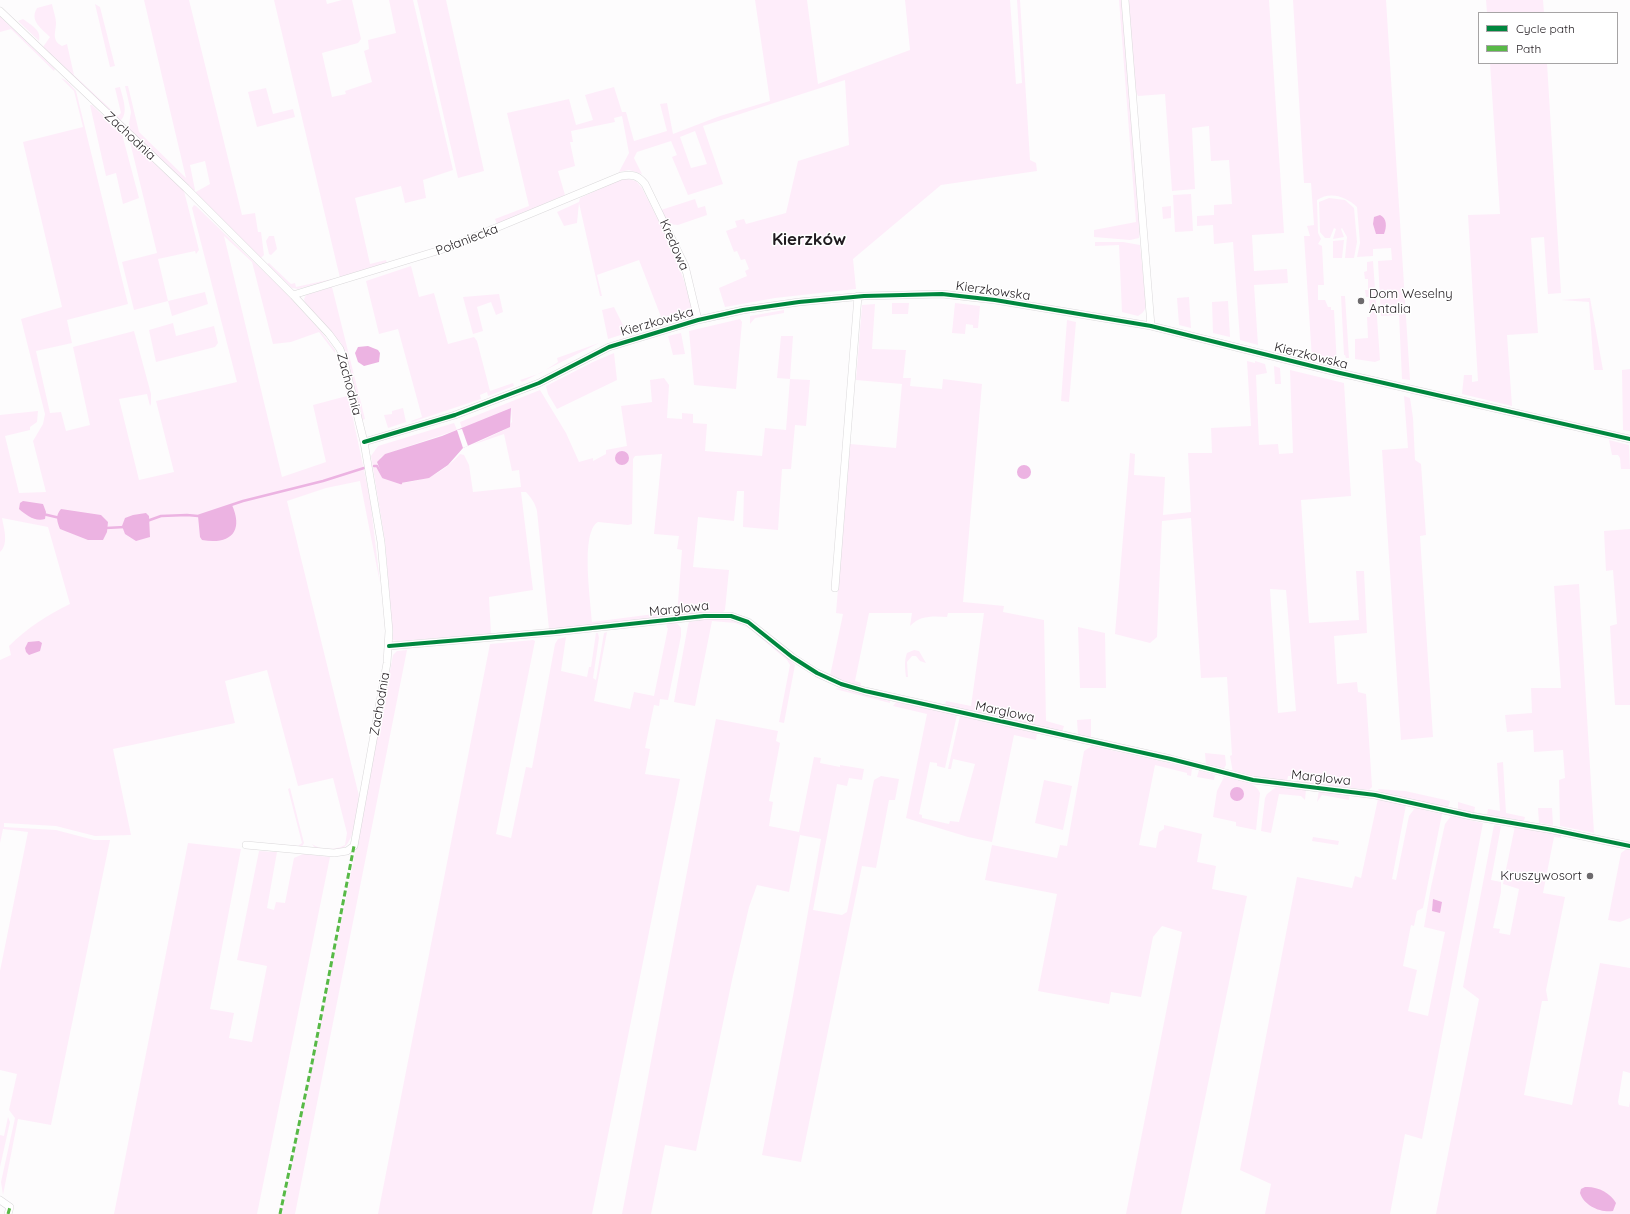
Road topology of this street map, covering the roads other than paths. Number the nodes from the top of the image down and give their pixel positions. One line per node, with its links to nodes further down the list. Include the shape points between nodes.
1 (1126, 0): 7 (street)
2 (0, 11): 4 (street, Zachodnia, via 186,188)
3 (637, 176): 4 (street, Połaniecka, via 621,176 450,247); 6 (street, Kredowa, via 644,184 685,266)
4 (293, 295): 9 (street, Zachodnia, via 340,349)
5 (858, 296): 6 (street, Kierzkowska, via 768,306); 7 (street, Kierzkowska, via 958,295); 10 (street)
6 (698, 320): 9 (street, Kierzkowska, via 609,347 533,385 455,416)
7 (1151, 326): 8 (street, Kierzkowska, via 1340,373)
8 (1630, 439)
9 (364, 442): 11 (street, Zachodnia, via 381,542)
10 (835, 588)
11 (389, 646): 12 (street, Zachodnia, via 354,846 347,851 330,853); 13 (street, Marglowa, via 704,616 731,616 748,622 817,673 865,691 1170,759 1247,779 1375,795)
12 (246, 845)
13 (1630, 846)
14 (0, 1200): 15 (street, via 10,1207)
15 (8, 1214)

